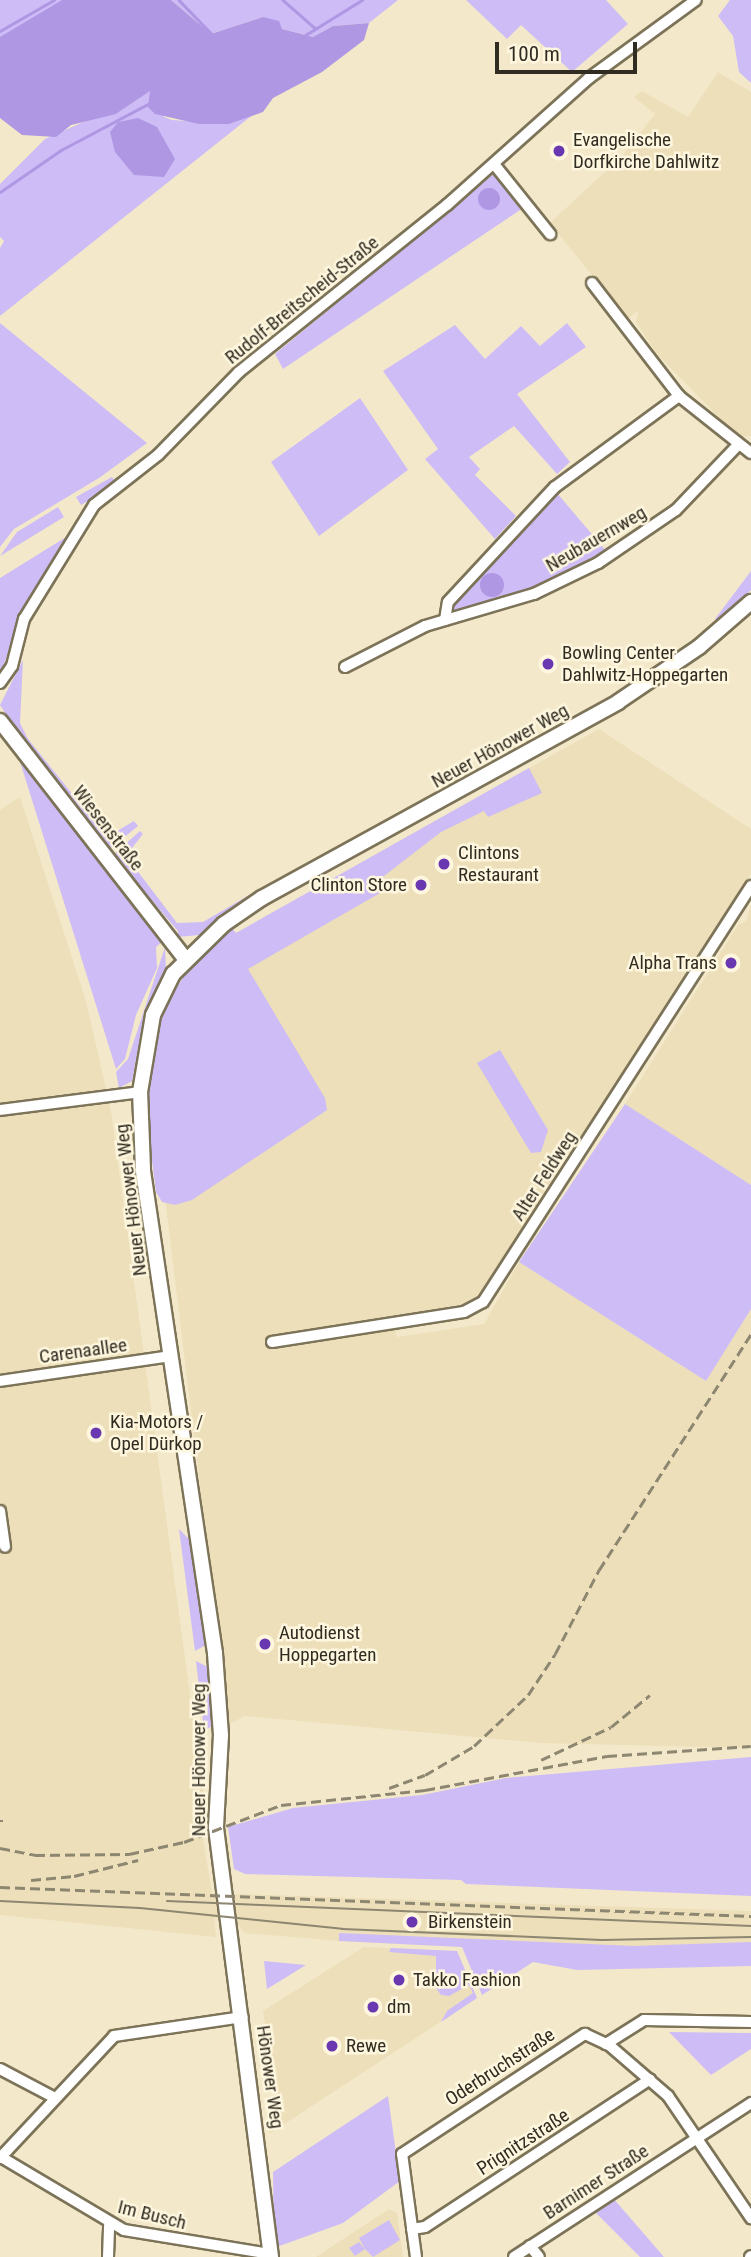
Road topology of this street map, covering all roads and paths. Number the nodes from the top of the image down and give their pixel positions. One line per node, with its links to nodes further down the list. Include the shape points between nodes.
1 (696, 0): 2 (street, Rudolf-Breitscheid-Straße, via 589,78)
2 (494, 164): 3 (street); 11 (street, Rudolf-Breitscheid-Straße, via 239,372 159,455 94,505 24,619 12,666)
3 (550, 234)
4 (592, 283): 5 (street)
5 (680, 396): 6 (street); 9 (street, via 555,487 448,602)
6 (738, 445): 7 (street); 9 (street, Neubauernweg, via 676,510 598,563 534,594)
7 (751, 453)
8 (751, 602): 14 (main road, Neuer Hönower Weg, via 699,647 618,702 262,898)
9 (445, 620): 10 (street, Neubauernweg, via 399,637)
10 (345, 667)
11 (0, 683)
12 (1, 725): 14 (main road, Wiesenstraße)
13 (751, 887): 17 (street, Alter Feldweg, via 483,1302 464,1312)
14 (185, 958): 15 (main road, Neuer Hönower Weg, via 153,1015)
15 (140, 1092): 16 (street); 18 (main road, Neuer Hönower Weg, via 143,1169)
16 (0, 1110)
17 (272, 1342)
18 (172, 1356): 19 (street, Carenaallee); 22 (main road, Neuer Hönower Weg, via 219,1683 216,1827)
19 (0, 1381)
20 (0, 1511): 21 (street)
21 (5, 1547)
22 (227, 1904): 23 (main road, Hönower Weg)
23 (243, 2017): 28 (street, via 121,2032); 36 (main road, Hönower Weg)
24 (751, 2022): 25 (street, via 643,2020)
25 (606, 2044): 27 (street); 34 (street, Oderbruchstraße, via 580,2036 402,2154)
26 (0, 2069): 28 (street)
27 (650, 2079): 30 (street); 34 (street, Prignitzstraße, via 425,2227)
28 (55, 2098): 31 (street)
29 (751, 2103): 30 (street, Barnimer Straße)
30 (698, 2137): 32 (street); 35 (street, Barnimer Straße)
31 (1, 2157): 33 (street, Im Busch)
32 (751, 2218)
33 (109, 2225): 36 (street, Im Busch); 37 (street)
34 (412, 2229): 38 (street)
35 (530, 2246): 39 (street, Barnimer Straße); 40 (street)
36 (271, 2255)
37 (108, 2257)
38 (416, 2257)
39 (514, 2257)
40 (539, 2257)

